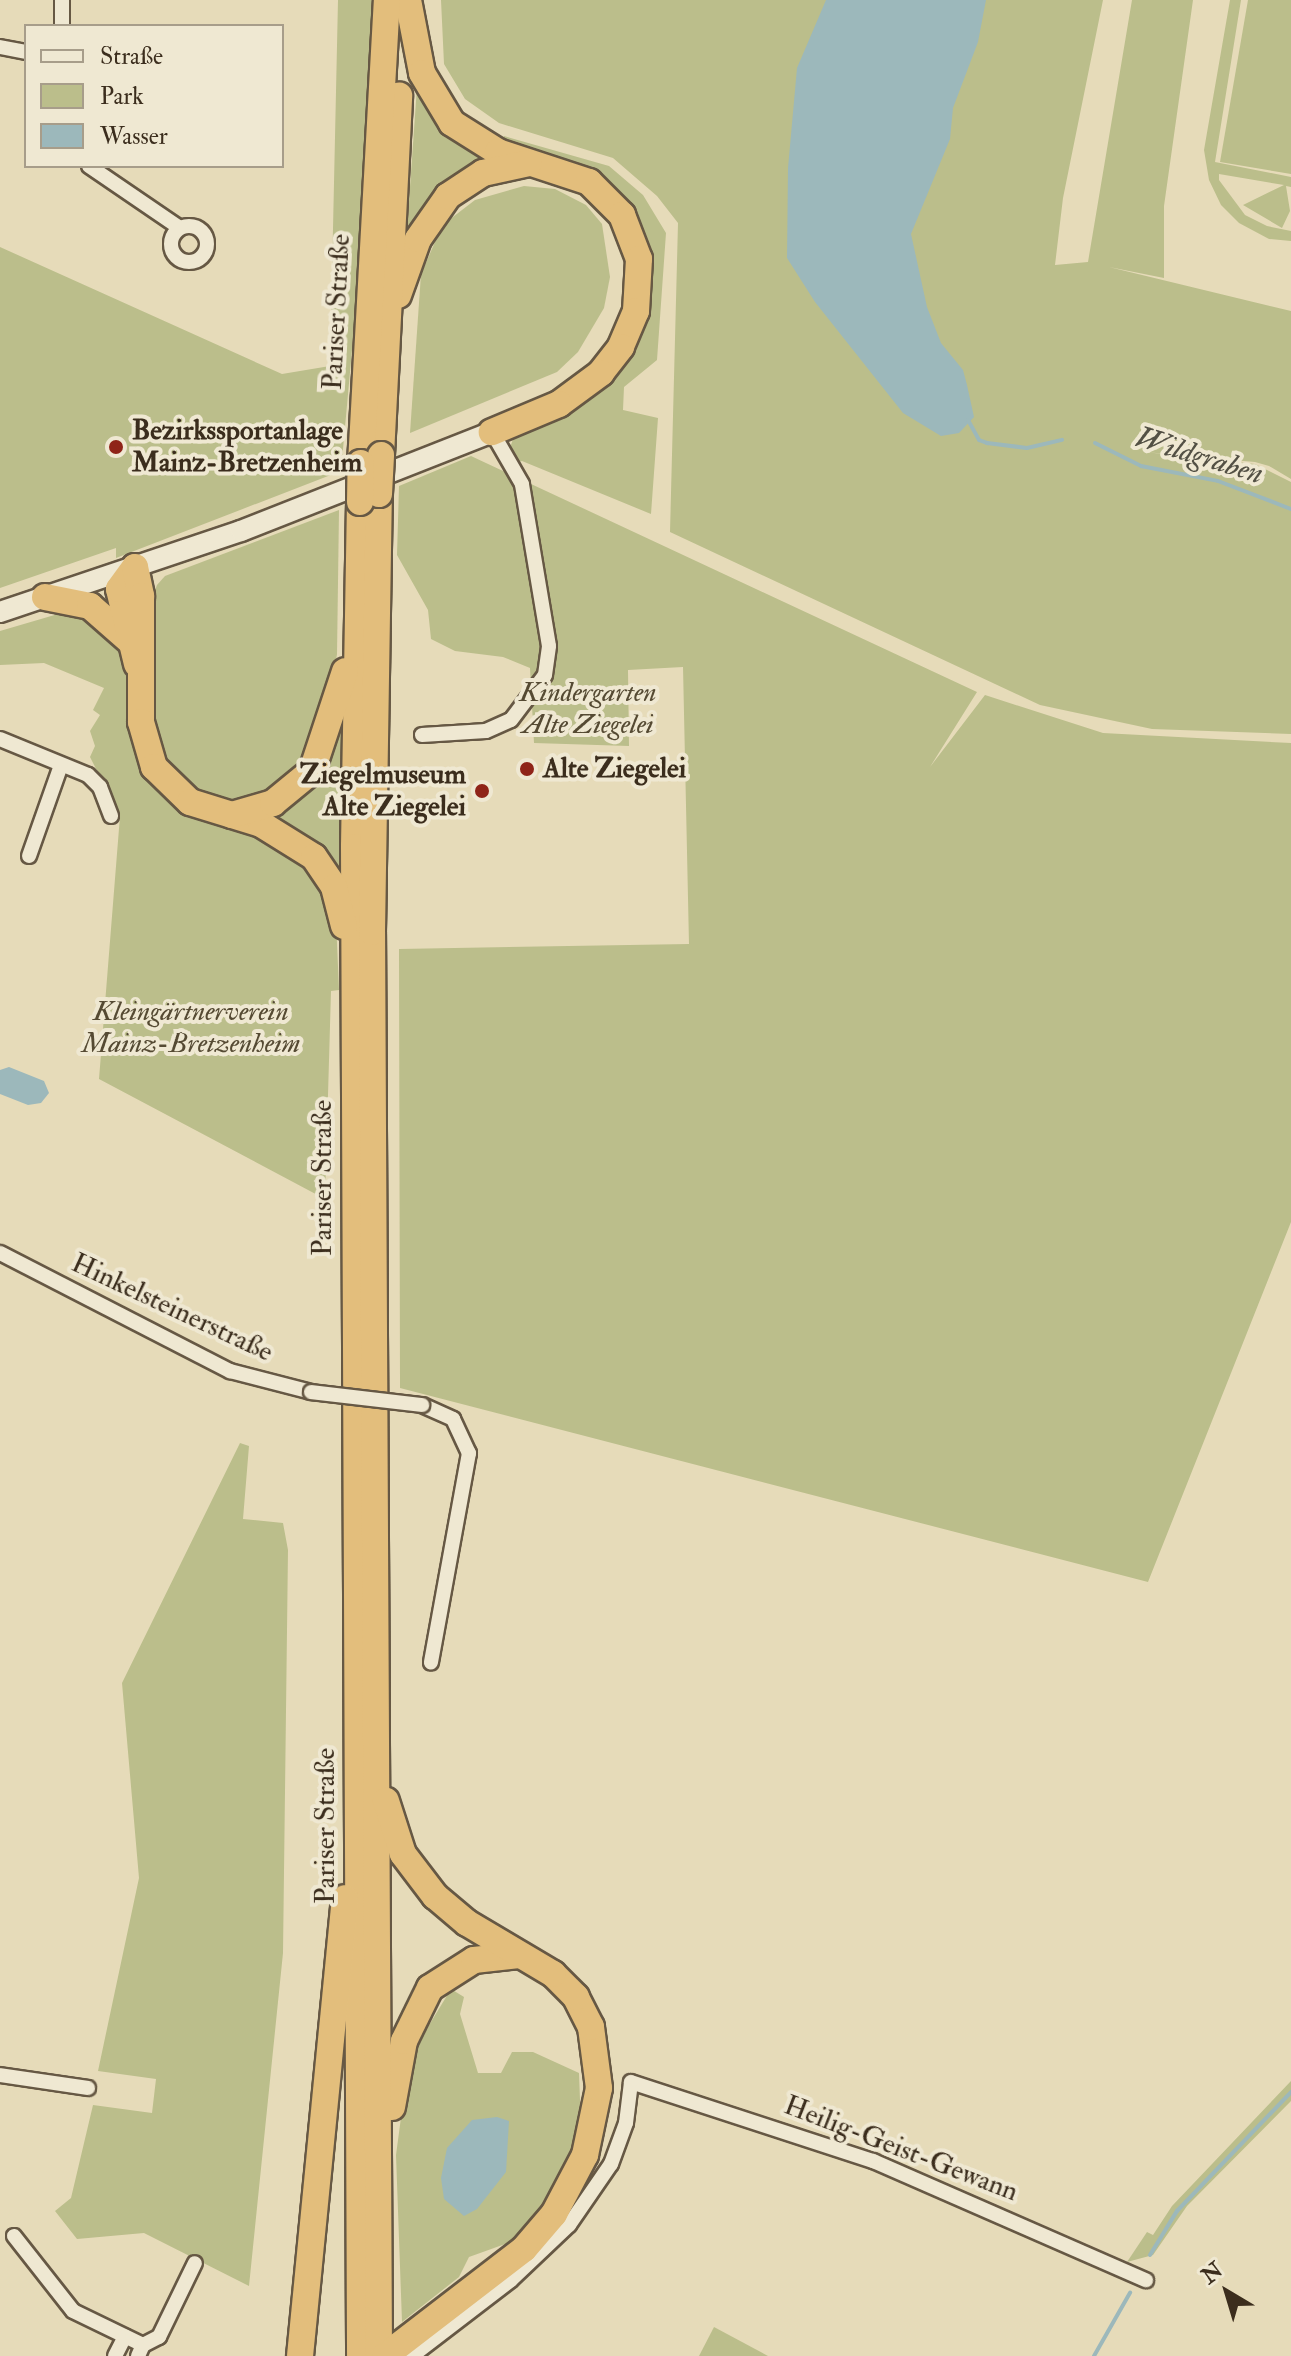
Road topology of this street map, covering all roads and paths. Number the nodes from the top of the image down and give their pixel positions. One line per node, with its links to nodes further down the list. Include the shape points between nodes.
1 (62, 0): 4 (street)
2 (387, 0): 12 (highway, Pariser Straße)
3 (406, 0): 7 (highway, via 417,56 440,109 462,133); 10 (highway, Pariser Straße)
4 (62, 24)
5 (0, 47): 6 (street)
6 (24, 52)
7 (532, 163): 10 (highway, via 470,179 438,207 418,239); 11 (highway, via 582,178 614,204 636,247 639,295 627,334 601,373 559,404)
8 (92, 168): 9 (street)
9 (180, 228)
10 (388, 326): 12 (highway, Pariser Straße)
11 (492, 432): 14 (street); 19 (street, via 522,484 549,646 545,675 511,720 486,731)
12 (371, 459): 13 (highway, Pariser Straße, bridge)
13 (370, 498): 17 (highway, Pariser Straße); 28 (highway, Pariser Straße)
14 (135, 567): 15 (street); 18 (highway, via 119,589)
15 (45, 597): 16 (street); 18 (highway, via 90,606)
16 (0, 612)
17 (356, 630): 22 (highway, via 334,717 312,771 273,803); 25 (highway, Pariser Straße)
18 (134, 653): 22 (highway, via 142,736 154,767 181,796)
19 (422, 735)
20 (0, 740): 21 (street)
21 (61, 765): 23 (street, via 93,779); 24 (street)
22 (232, 815): 25 (highway, via 284,834 324,871 343,923)
23 (111, 816)
24 (29, 856)
25 (354, 1013): 29 (highway, Pariser Straße)
26 (0, 1253): 27 (street, Hinkelsteinerstraße, bridge, via 230,1371 311,1392 422,1405 453,1419 469,1453)
27 (431, 1663)
28 (377, 1722): 30 (highway, via 387,1809 403,1854 449,1911); 33 (highway, Pariser Straße)
29 (357, 1802): 39 (highway, Pariser Straße); 41 (highway)
30 (519, 1955): 33 (highway, via 488,1957 456,1968 430,1988 419,2005 398,2068); 39 (highway, via 565,1984 591,2027 599,2088 585,2155 566,2196 524,2249)
31 (0, 2075): 32 (street)
32 (88, 2088)
33 (379, 2224): 39 (highway, Pariser Straße)
34 (14, 2236): 37 (street, via 73,2311)
35 (195, 2263): 38 (street, via 159,2337)
36 (1146, 2280): 42 (street, Heilig-Geist-Gewann, via 873,2161 631,2082 626,2123 611,2164 569,2225 511,2280)
37 (125, 2336): 38 (street); 40 (street)
38 (140, 2351)
39 (375, 2353)
40 (115, 2356)
41 (300, 2356)
42 (412, 2356)

